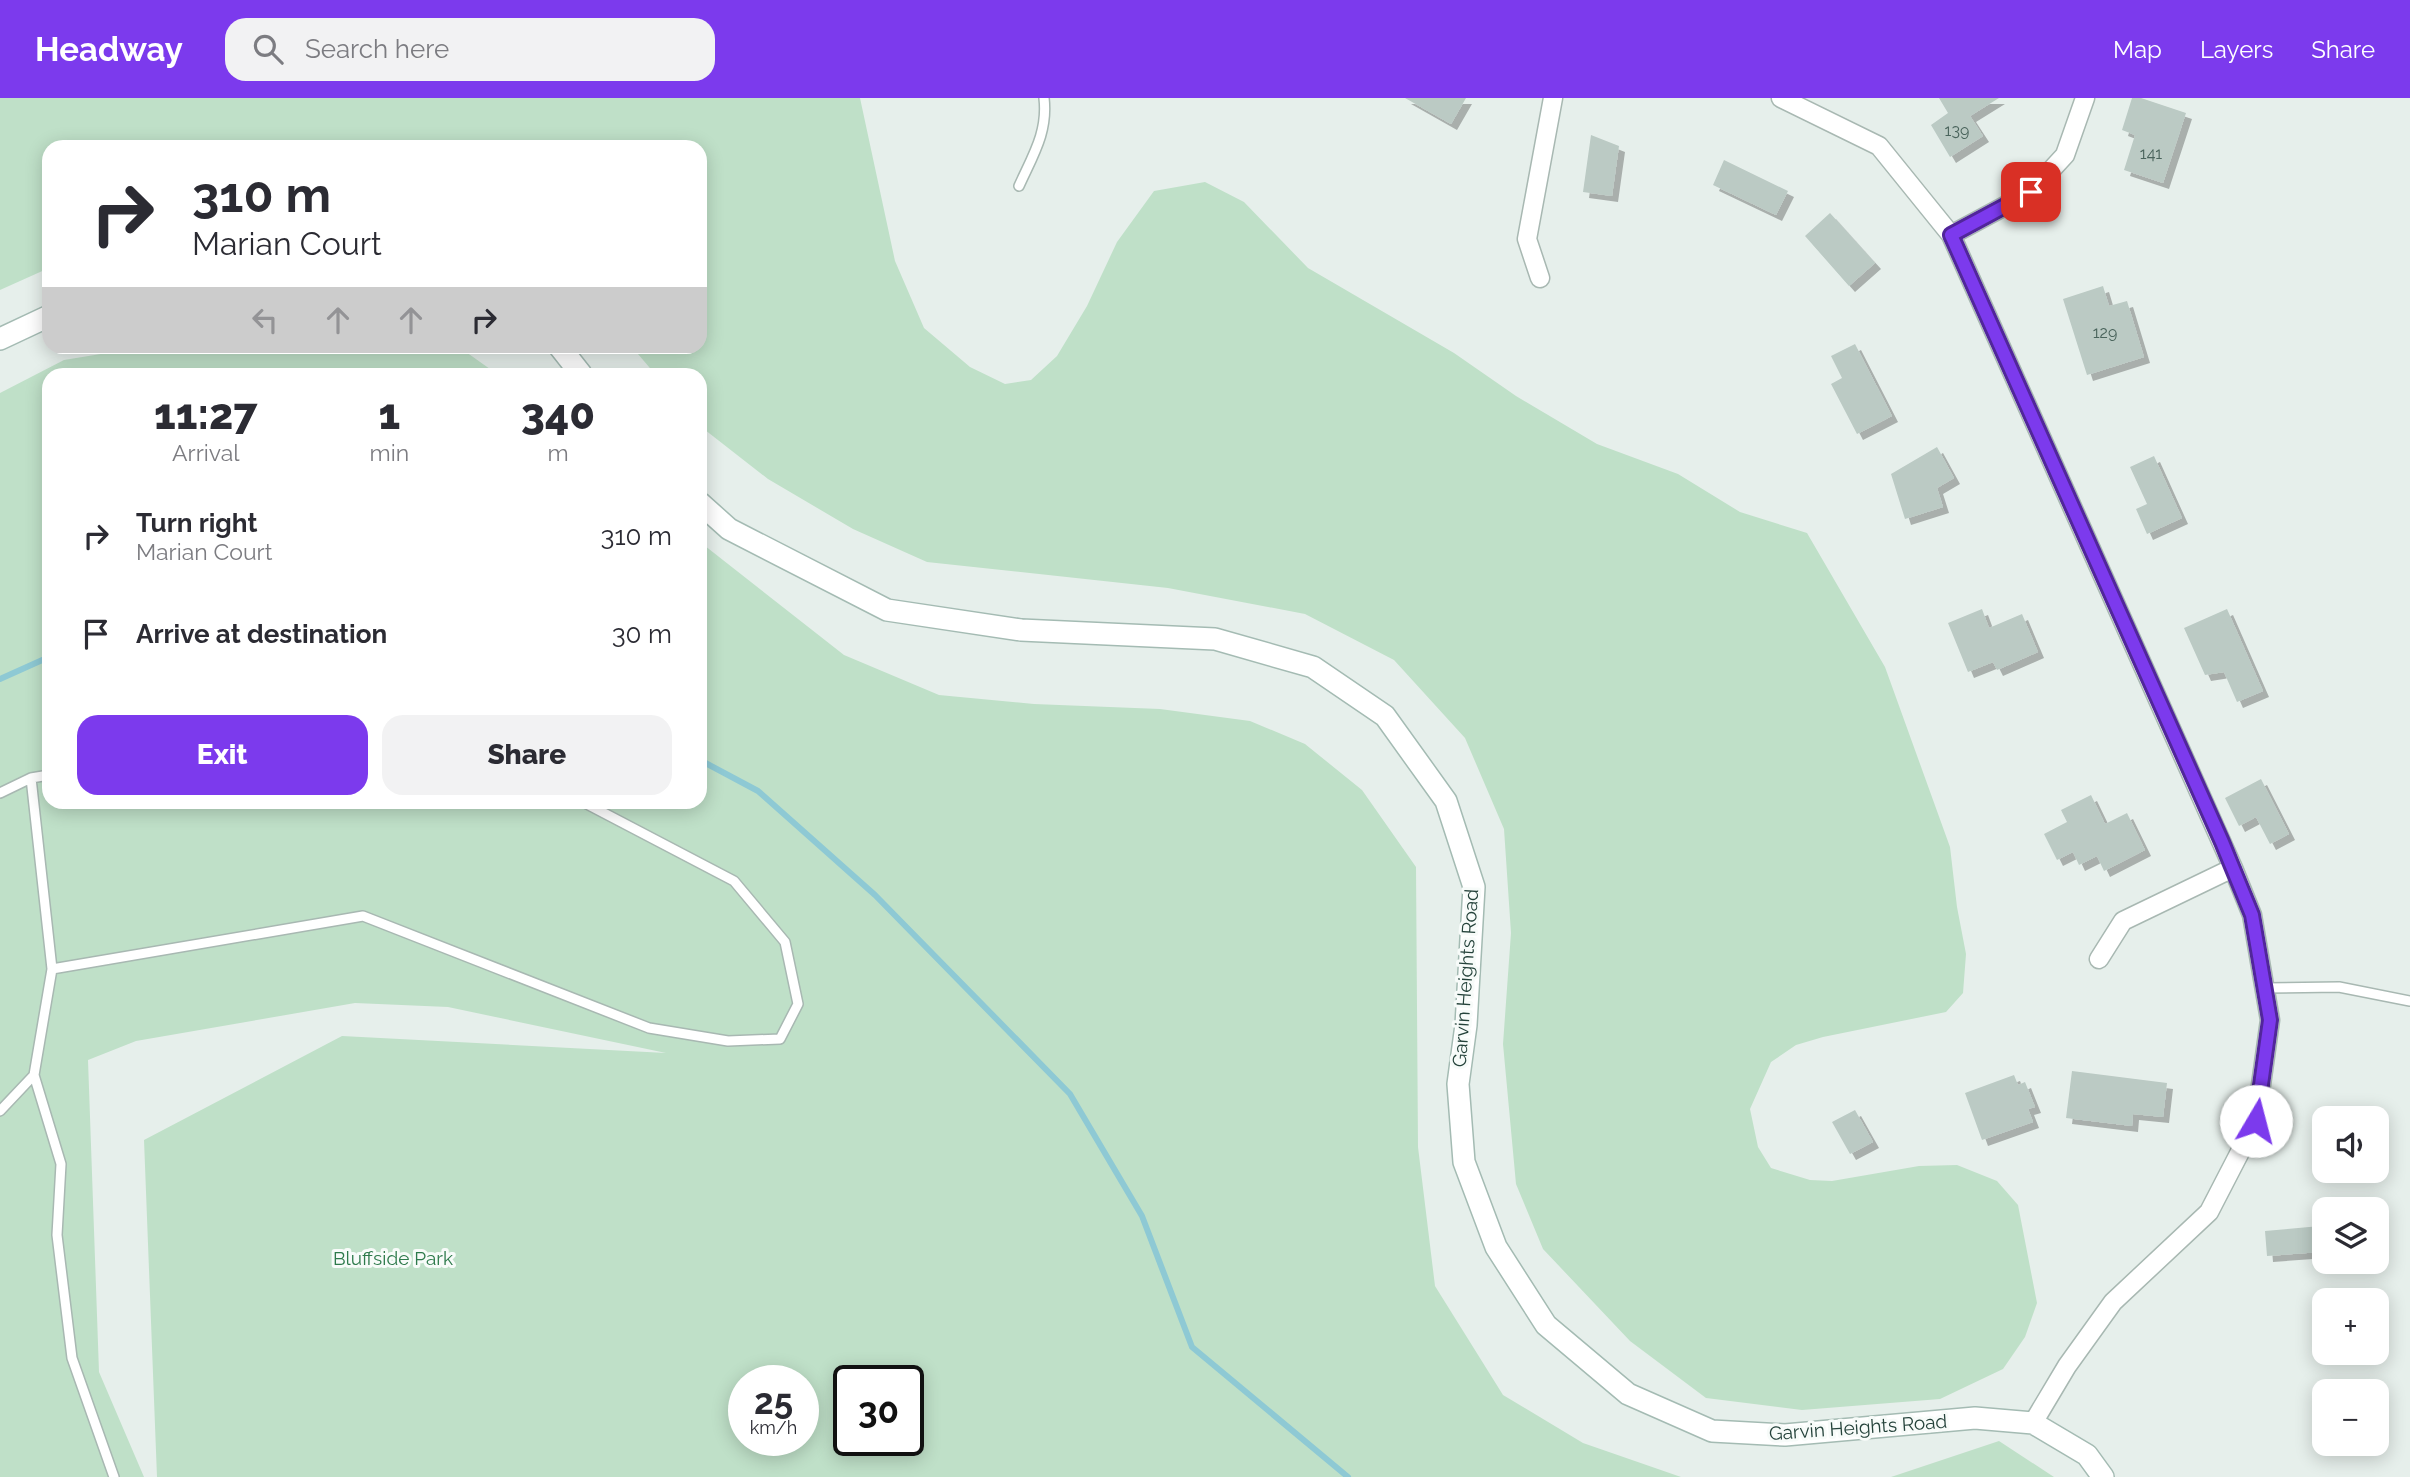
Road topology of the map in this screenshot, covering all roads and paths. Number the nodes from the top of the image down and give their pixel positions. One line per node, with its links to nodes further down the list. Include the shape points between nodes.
1 (1044, 98): 5 (lane, via 1043,132)
2 (1553, 98): 7 (street, via 1527,239)
3 (1781, 98): 6 (street, via 1879,146)
4 (2085, 98): 6 (street, via 2065,155 2031,192)
5 (1019, 186)
6 (1951, 235): 17 (street)
7 (1540, 278)
8 (42, 319): 9 (main road)
9 (0, 339)
10 (565, 354): 11 (main road)
11 (576, 368)
12 (707, 509): 24 (main road, Garvin Heights Road, via 729,529 887,610 1021,630 1215,639 1313,667 1375,709 1385,716 1446,801 1474,887 1458,1084 1464,1162 1496,1247 1545,1325 1629,1394 1712,1431 1785,1435 1975,1418)
13 (42, 776): 14 (lane)
14 (31, 778): 15 (lane); 19 (lane)
15 (0, 793)
16 (596, 809): 19 (lane, via 734,881 785,942 798,1004 780,1039 729,1041 649,1028 363,916)
17 (2233, 868): 18 (street, via 2123,921); 20 (street, via 2252,915)
18 (2099, 959)
19 (52, 969): 22 (lane)
20 (2264, 988): 21 (lane, via 2339,988); 24 (street, via 2270,1020 2256,1121 2209,1212 2113,1302)
21 (2410, 1001)
22 (34, 1075): 23 (lane); 25 (lane, via 61,1164 57,1235 72,1358)
23 (0, 1111)
24 (2033, 1423): 26 (main road, Garvin Heights Road, via 2087,1455)
25 (114, 1477)
26 (2104, 1477)

